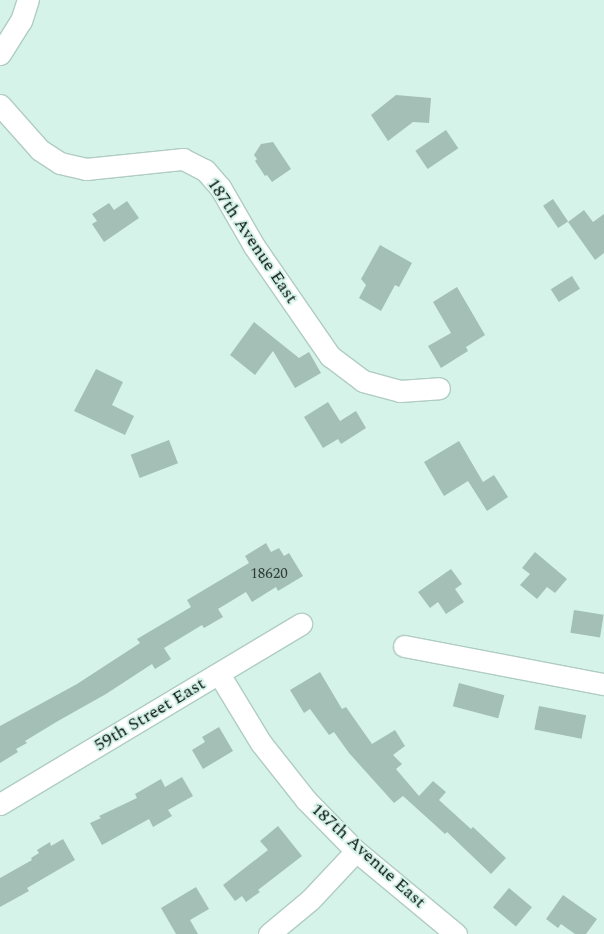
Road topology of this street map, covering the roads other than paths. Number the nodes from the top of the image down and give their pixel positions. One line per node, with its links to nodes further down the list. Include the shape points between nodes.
1 (28, 0): 2 (street, via 21,21)
2 (0, 54)
3 (0, 105): 4 (street, 187th Avenue East, via 40,150 60,163 86,169 183,159 205,170 220,187 254,246 330,356 363,381 400,391)
4 (439, 388)
5 (301, 624): 7 (street, 59th Street East)
6 (404, 646): 8 (street)
7 (219, 674): 9 (street, 59th Street East); 10 (street, 187th Avenue East, via 242,714 283,772)
8 (604, 684)
9 (0, 804)
10 (356, 851): 11 (street, via 310,900); 12 (street, 187th Avenue East)
11 (269, 934)
12 (456, 934)

